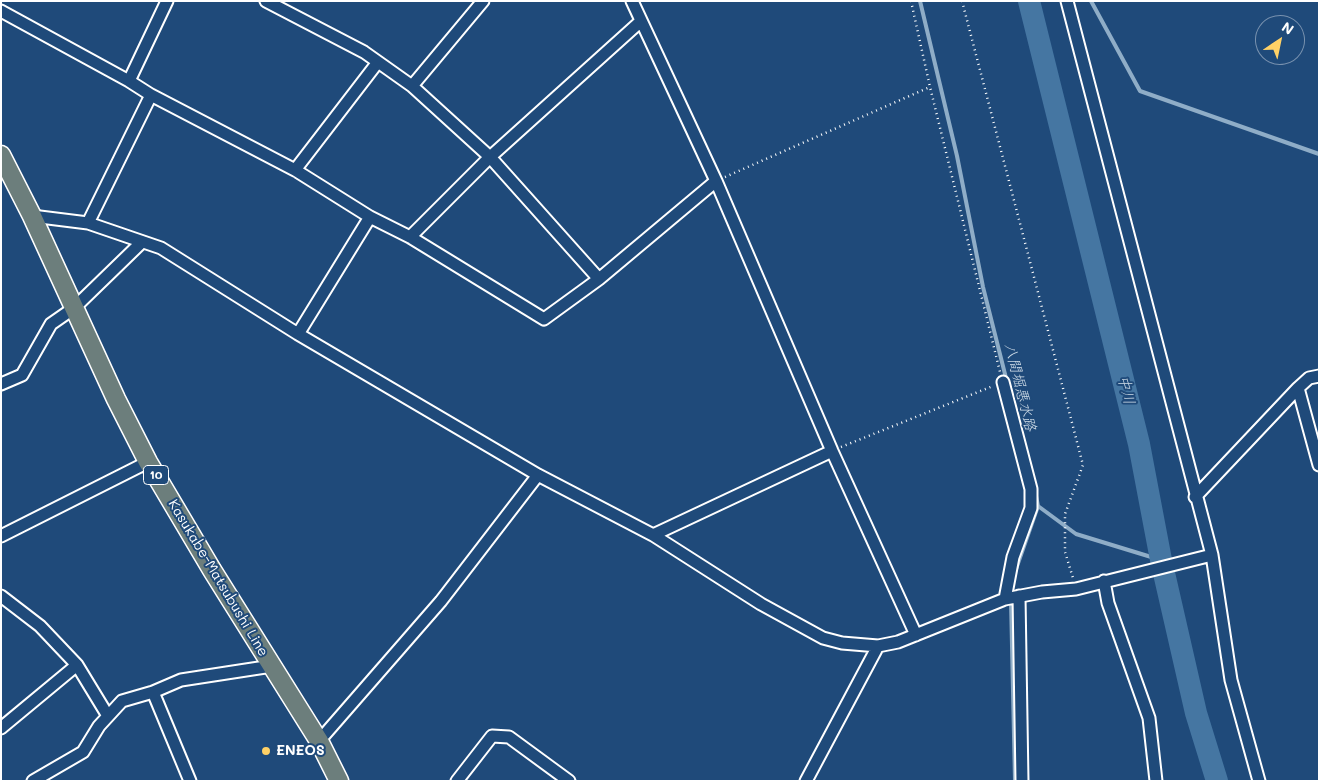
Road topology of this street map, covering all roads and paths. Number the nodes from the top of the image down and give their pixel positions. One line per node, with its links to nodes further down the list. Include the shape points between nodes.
1 (167, 1): 11 (street)
2 (266, 1): 10 (street)
3 (482, 1): 12 (street)
4 (632, 1): 9 (street)
5 (911, 1): 13 (path)
6 (962, 1): 40 (path, via 1083,465 1065,514 1065,552)
7 (1067, 1): 35 (street)
8 (1, 11): 11 (street)
9 (640, 21): 16 (street); 18 (street)
10 (378, 62): 12 (street); 17 (street)
11 (129, 80): 14 (street)
12 (412, 86): 16 (street)
13 (930, 87): 18 (path); 28 (path)
14 (150, 95): 17 (street); 21 (street)
15 (1, 155): 19 (main road, Kasukabe-Matsubushi Line / 10)
16 (490, 157): 22 (street); 24 (street)
17 (295, 170): 20 (street)
18 (716, 181): 24 (street); 31 (street)
19 (32, 216): 21 (street); 25 (main road, Kasukabe-Matsubushi Line / 10)
20 (370, 218): 22 (street); 26 (street)
21 (88, 223): 23 (street)
22 (410, 237): 24 (street, via 544,319)
23 (142, 242): 25 (street); 26 (street, via 161,248)
24 (599, 279)
25 (74, 308): 29 (street, via 51,324 22,374); 32 (main road, Kasukabe-Matsubushi Line / 10)
26 (298, 334): 34 (street)
27 (1319, 376): 30 (street, via 1309,378)
28 (1002, 382): 31 (path); 43 (street, via 1031,489 1031,508 1013,557)
29 (1, 384)
30 (1298, 388): 33 (street); 35 (street)
31 (832, 451): 36 (street); 44 (street)
32 (148, 462): 37 (street); 47 (main road, Kasukabe-Matsubushi Line / 10)
33 (1319, 465)
34 (538, 475): 36 (street); 51 (street, via 441,602)
35 (1196, 497): 38 (street)
36 (653, 535): 45 (street, via 761,604 823,638 842,644)
37 (1, 536)
38 (1212, 555): 39 (street); 60 (street, via 1231,680)
39 (1104, 582): 40 (street); 59 (street, via 1108,603 1149,718)
40 (1076, 589): 42 (street)
41 (1, 596): 46 (street, via 40,626)
42 (1019, 596): 43 (street); 58 (street)
43 (1005, 600): 44 (street)
44 (916, 635): 45 (street)
45 (878, 646): 57 (street)
46 (77, 665): 49 (street); 50 (street)
47 (272, 666): 48 (street, via 181,680); 51 (main road, Kasukabe-Matsubushi Line / 10)
48 (154, 692): 49 (street, via 122,701); 53 (street)
49 (108, 716): 52 (street, via 84,752)
50 (1, 728)
51 (319, 741): 54 (main road, Kasukabe-Matsubushi Line / 10)
52 (33, 781)
53 (190, 781)
54 (339, 781)
55 (457, 781): 56 (street, via 492,736 509,737)
56 (569, 781)
57 (806, 781)
58 (1022, 781)
59 (1156, 781)
60 (1259, 781)

